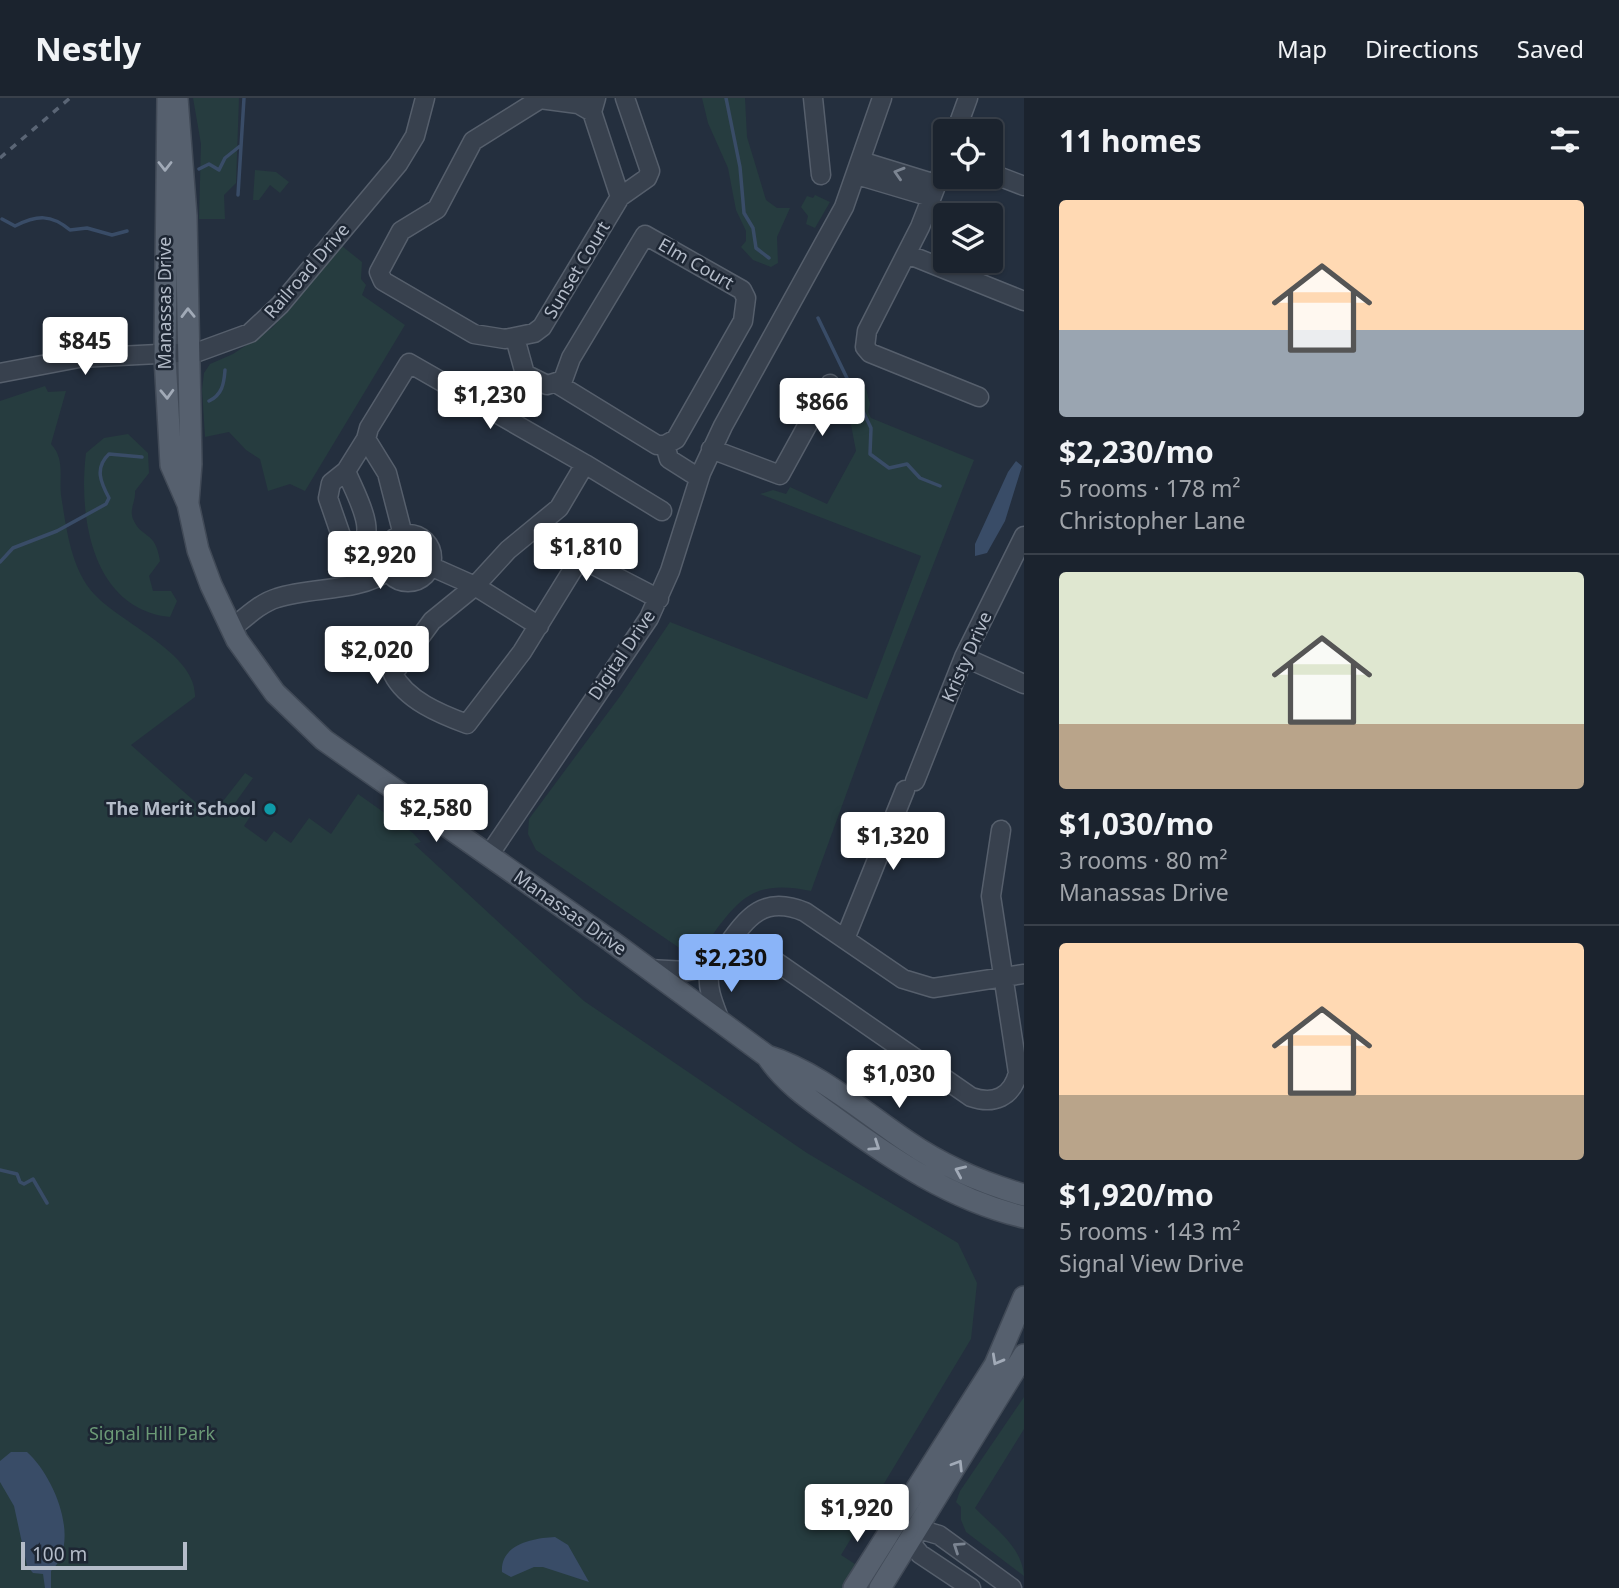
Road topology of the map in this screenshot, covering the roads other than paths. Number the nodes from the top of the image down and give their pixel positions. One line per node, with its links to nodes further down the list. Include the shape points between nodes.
1 (168, 98): 20 (main road, Manassas Drive, one-way to 20)
2 (177, 98): 19 (main road, Manassas Drive, one-way to 2, via 186,216)
3 (425, 98): 19 (street, Railroad Drive, via 407,152 280,305 250,333)
4 (625, 98): 15 (street, Sunset Court, via 650,171)
5 (813, 98): 11 (street)
6 (882, 98): 10 (street, Digital Drive)
7 (968, 98): 9 (street)
8 (594, 105): 15 (street); 18 (street, via 540,99 474,141 437,209 401,230 379,272 383,281 467,331)
9 (960, 119)
10 (859, 168): 14 (street); 27 (street, Digital Drive, via 826,244)
11 (821, 175)
12 (1003, 178): 13 (street)
13 (1024, 186)
14 (933, 191): 16 (street)
15 (620, 197): 18 (street, Sunset Court, via 542,327)
16 (907, 254): 17 (street); 24 (street, via 867,331 867,350)
17 (1024, 301)
18 (516, 338): 22 (street, via 525,374 547,385)
19 (188, 353): 20 (street, Railroad Drive); 31 (main road, Manassas Drive)
20 (165, 354): 21 (street, Railroad Drive, via 51,361); 31 (main road, Manassas Drive, one-way to 31, via 171,465)
21 (0, 373)
22 (556, 383): 26 (street); 26 (street, Elm Court, via 563,380 571,358 645,235 730,283 746,298 743,321 676,439)
23 (830, 384): 27 (street, via 780,475)
24 (979, 397)
25 (366, 439): 28 (street, via 409,363); 29 (street); 34 (street, via 387,473)
26 (665, 445): 30 (street, via 669,459)
27 (712, 449): 30 (street, Digital Drive)
28 (584, 464): 32 (street); 33 (street, via 559,508)
29 (346, 471)
30 (699, 478): 40 (street, Digital Drive)
31 (188, 504): 42 (main road, Manassas Drive, via 198,550)
32 (662, 511)
33 (536, 529): 36 (street); 39 (street, via 508,550)
34 (403, 535): 37 (street, via 417,537 428,546); 38 (street, via 386,548)
35 (1024, 536): 43 (street, Kristy Drive)
36 (580, 558): 40 (street); 41 (street)
37 (430, 566): 38 (street, via 414,581 398,580); 39 (street)
38 (388, 571): 42 (street, via 360,584 311,590 267,603)
39 (475, 586): 41 (street); 41 (street, via 432,621 393,674 414,697 442,715 467,724)
40 (659, 598): 46 (street, Digital Drive)
41 (539, 626)
42 (232, 629): 46 (main road, Manassas Drive, via 275,693 324,740)
43 (964, 657): 44 (street); 47 (street, Kristy Drive)
44 (1024, 684)
45 (1001, 830): 52 (street, via 991,888)
46 (489, 855): 50 (main road, Manassas Drive)
47 (845, 939): 49 (street, via 805,912 788,905 771,906 751,916); 52 (street, via 918,985 933,988)
48 (759, 950): 52 (street, via 971,1097 987,1101 1012,1089 1018,1073)
49 (711, 967): 50 (street); 53 (street, via 709,985)
50 (649, 969): 53 (main road, Manassas Drive)
51 (1024, 974): 52 (street)
52 (1003, 977)
53 (720, 1021): 54 (main road, Manassas Drive)
54 (767, 1056): 55 (main road, Manassas Drive, one-way to 54, via 942,1163 810,1075); 56 (main road, Manassas Drive, one-way to 56, via 778,1073 802,1093 922,1177 968,1199)
55 (1024, 1195)
56 (1024, 1217)
57 (1024, 1297): 59 (main road, one-way to 59, via 995,1365)
58 (1024, 1355): 60 (main road, one-way to 58)
59 (896, 1522): 60 (street); 61 (main road)
60 (913, 1535): 62 (main road); 63 (street); 64 (street, one-way to 60, via 945,1538)
61 (855, 1588)
62 (880, 1588)
63 (971, 1588)
64 (1012, 1588)

